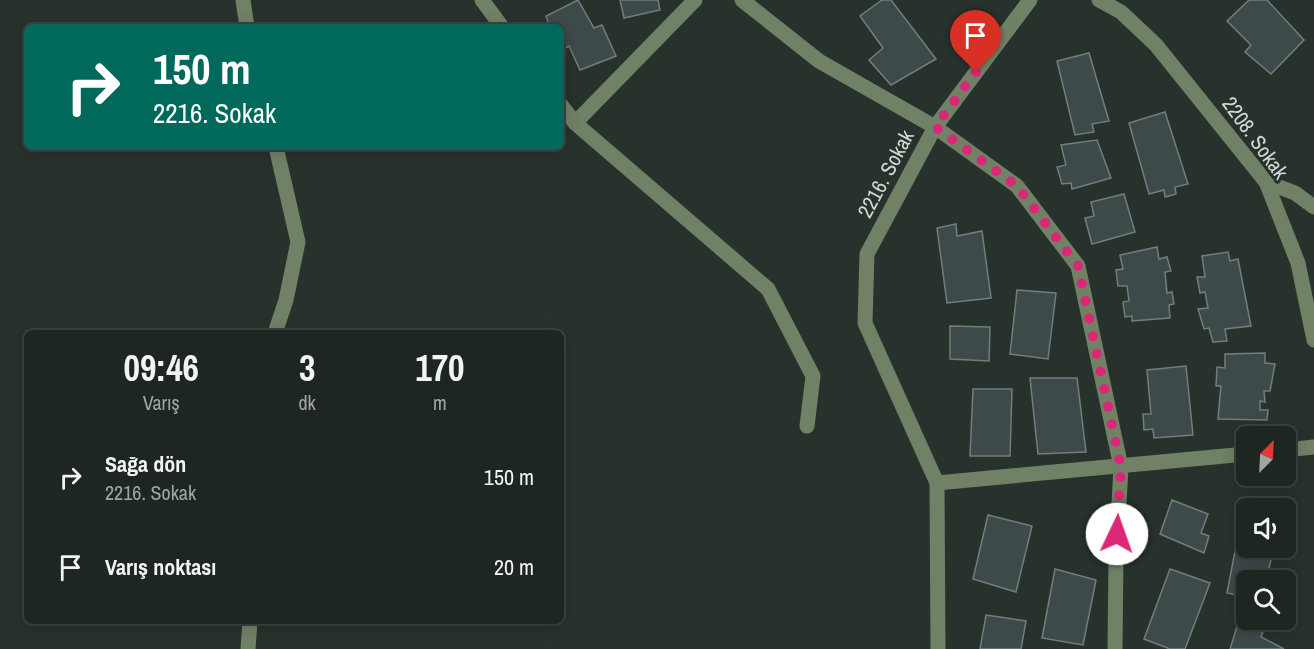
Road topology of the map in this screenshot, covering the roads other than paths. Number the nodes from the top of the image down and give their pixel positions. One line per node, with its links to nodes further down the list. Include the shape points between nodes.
1 (243, 0): 7 (street)
2 (482, 0): 8 (street)
3 (695, 0): 10 (street)
4 (742, 0): 11 (street, via 819,62)
5 (1030, 0): 11 (street, 2216. Sokak)
6 (1099, 0): 13 (street, 2208. Sokak, via 1121,12 1156,45)
7 (247, 24)
8 (500, 24)
9 (564, 109): 10 (street)
10 (575, 123): 17 (street, via 768,289 813,376)
11 (935, 127): 21 (street, via 1017,186 1078,266); 22 (street, 2216. Sokak, via 867,254 865,323)
12 (277, 150): 15 (street, via 298,242)
13 (1266, 182): 14 (street, via 1295,193); 16 (street, 2208. Sokak, via 1298,263)
14 (1314, 207)
15 (276, 330)
16 (1314, 340)
17 (807, 426)
18 (1314, 447): 19 (street)
19 (1296, 449)
20 (1236, 455): 21 (street)
21 (1121, 467): 22 (street); 26 (street)
22 (937, 483): 25 (street)
23 (250, 624): 24 (street)
24 (248, 649)
25 (938, 649)
26 (1115, 649)

